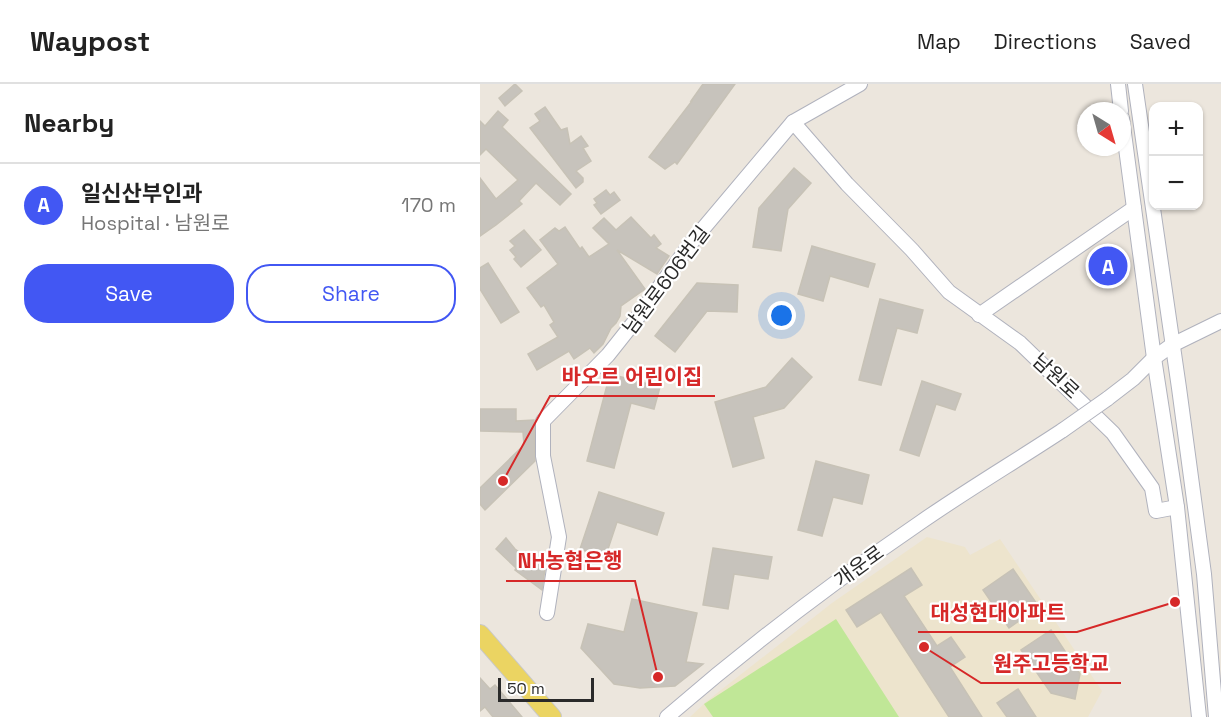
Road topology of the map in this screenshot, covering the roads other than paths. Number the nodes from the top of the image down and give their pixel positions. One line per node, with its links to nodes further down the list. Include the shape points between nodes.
1 (860, 84): 5 (street, 남원로606번길)
2 (1118, 84): 4 (street)
3 (1135, 84): 10 (street)
4 (1120, 102)
5 (793, 122): 8 (street, 남원로, via 949,292); 13 (street, 남원로606번길, via 691,243 608,355 543,421 543,456 559,537)
6 (1127, 156): 7 (street)
7 (1134, 208): 8 (street); 11 (street)
8 (979, 315): 12 (street, 남원로, via 1020,343 1113,433 1152,488 1156,511)
9 (1221, 321): 10 (street)
10 (1172, 345): 11 (street); 18 (street, via 1204,574)
11 (1154, 358): 12 (street); 16 (street, 개운로, bridge, via 1107,399 840,580 744,652)
12 (1177, 507): 17 (street)
13 (547, 613)
14 (480, 634): 15 (main road)
15 (552, 717)
16 (667, 717)
17 (1199, 717)
18 (1216, 717)

